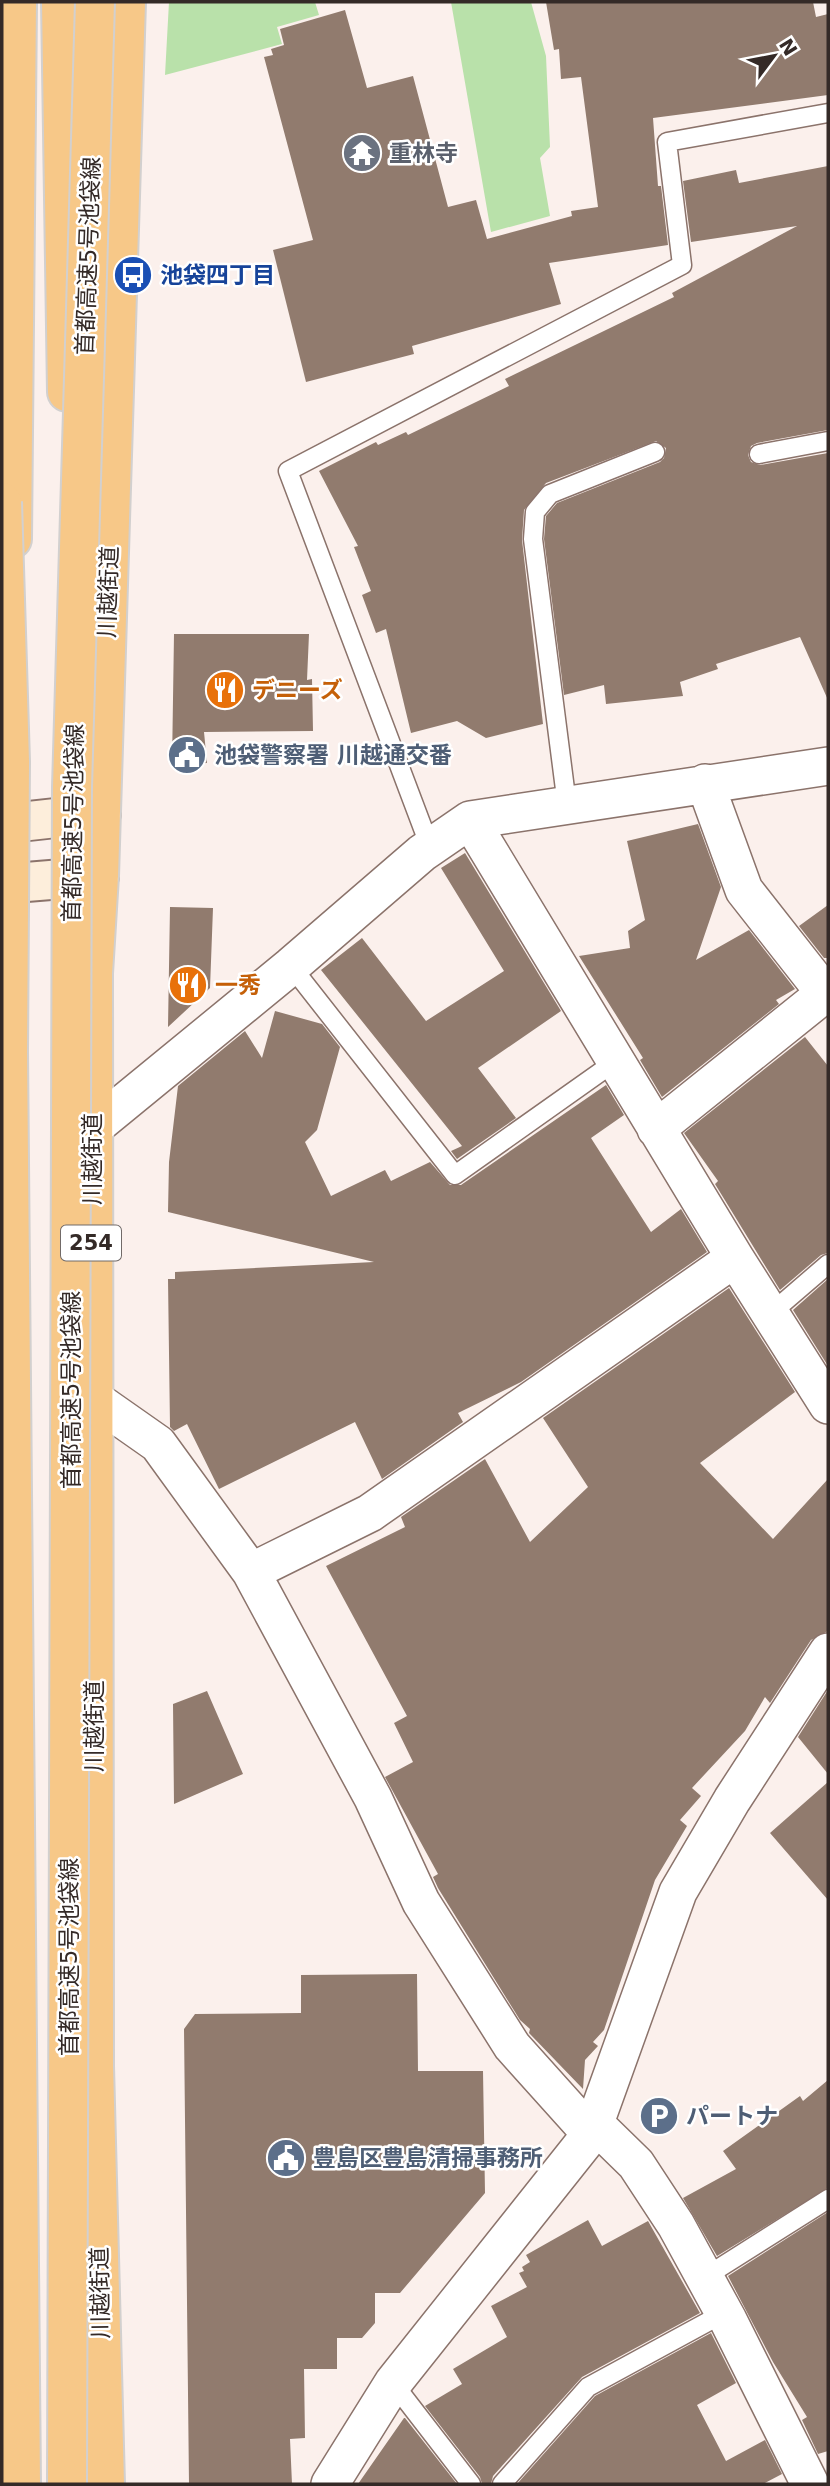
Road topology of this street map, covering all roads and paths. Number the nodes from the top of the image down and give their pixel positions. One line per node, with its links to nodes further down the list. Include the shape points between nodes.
1 (17, 2): 10 (highway, bridge)
2 (61, 2): 13 (highway, bridge)
3 (95, 2): 13 (highway, 首都高速5号池袋線, bridge)
4 (127, 2): 15 (highway, 川越街道 / 254)
5 (828, 113): 18 (lane, via 667,142 682,265 288,471)
6 (828, 441): 8 (lane)
7 (655, 453): 14 (lane, via 550,494 535,512 533,539)
8 (759, 454)
9 (2, 502): 10 (highway, bridge)
10 (10, 762): 38 (highway, bridge, via 8,1079)
11 (828, 766): 12 (street)
12 (705, 783): 14 (street); 22 (street, via 744,890)
13 (72, 787): 39 (highway, 首都高速5号池袋線, bridge)
14 (567, 805): 16 (street)
15 (101, 813): 17 (street); 19 (highway, 川越街道 / 254)
16 (470, 820): 18 (street); 23 (street)
17 (2, 824)
18 (430, 847): 21 (street)
19 (99, 876): 20 (street); 24 (highway, 川越街道 / 254)
20 (2, 884)
21 (291, 966): 23 (lane, via 455,1175); 24 (street)
22 (827, 994): 25 (street)
23 (616, 1061): 25 (street)
24 (92, 1129): 29 (highway, 川越街道 / 254)
25 (656, 1129): 26 (street)
26 (735, 1258): 28 (street); 31 (street, via 370,1513)
27 (828, 1264): 28 (lane)
28 (770, 1314): 30 (street)
29 (91, 1397): 31 (street, via 158,1444); 40 (highway, 川越街道 / 254, via 94,2066)
30 (828, 1405)
31 (251, 1572): 33 (street, via 373,1798 421,1902 512,2046)
32 (828, 1652): 33 (street, via 678,1892)
33 (593, 2129): 35 (street, via 636,2164); 37 (street)
34 (828, 2199): 35 (lane)
35 (705, 2277): 36 (street)
36 (724, 2313): 43 (lane, via 588,2387); 44 (street)
37 (393, 2383): 41 (street); 42 (lane)
38 (21, 2484)
39 (68, 2484)
40 (105, 2484)
41 (330, 2484)
42 (471, 2484)
43 (502, 2484)
44 (810, 2484)

